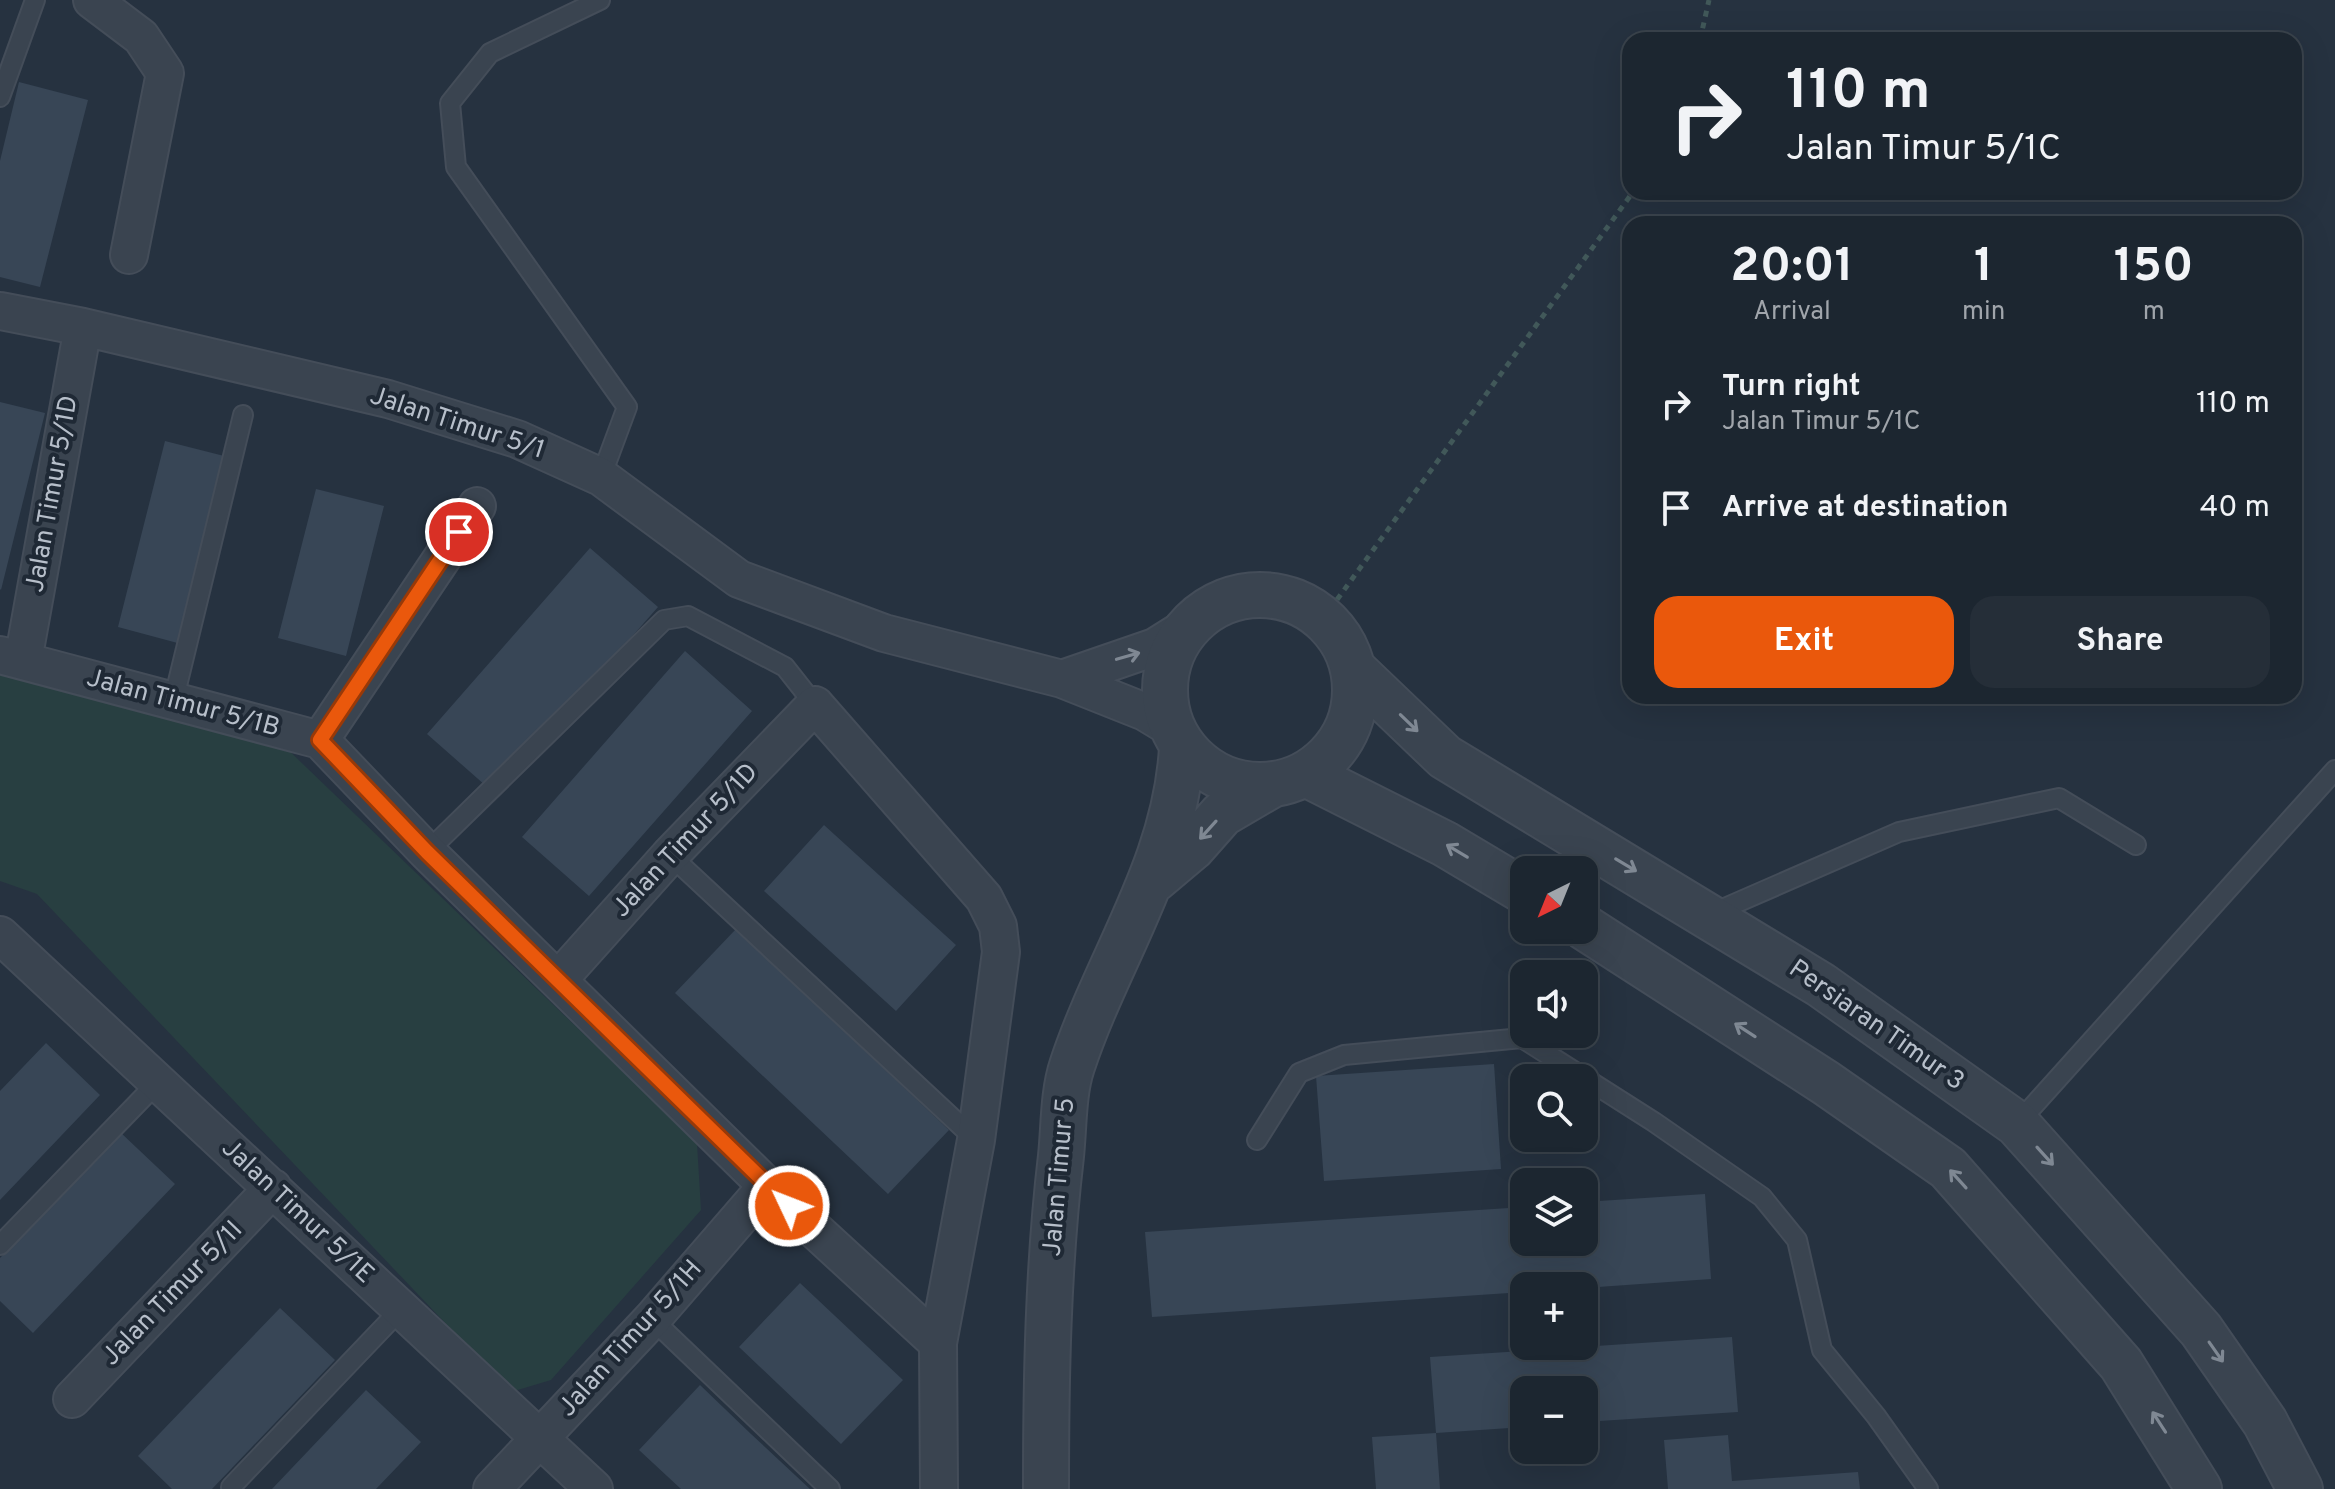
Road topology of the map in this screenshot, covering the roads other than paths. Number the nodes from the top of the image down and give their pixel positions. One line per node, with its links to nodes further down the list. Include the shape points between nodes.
1 (35, 0): 4 (lane)
2 (92, 0): 5 (street, via 141,37 165,73)
3 (600, 0): 9 (lane, via 490,53 450,103 456,167 627,407)
4 (0, 97)
5 (129, 255)
6 (0, 311): 7 (street, Jalan Timur 5/1)
7 (83, 327): 9 (street, Jalan Timur 5/1, via 388,399 517,439); 12 (street, Jalan Timur 5/1D)
8 (243, 415): 15 (lane)
9 (601, 477): 14 (street, Jalan Timur 5/1, via 739,579 884,633)
10 (477, 506): 18 (street)
11 (1190, 625): 13 (street, via 1213,607 1240,596 1269,595 1298,603 1323,619 1342,642); 14 (street, one-way to 11, via 1155,647); 17 (street, via 1171,652 1164,684 1168,717)
12 (11, 658): 15 (street, Jalan Timur 5/1B)
13 (1353, 669): 20 (street, via 1355,700 1347,729 1330,755); 26 (street, Persiaran Timur 3, one-way to 26, via 1445,757)
14 (1062, 679): 17 (street, Jalan Timur 5/1, via 1145,712)
15 (173, 702): 18 (street, Jalan Timur 5/1B)
16 (815, 705): 22 (lane, via 785,667 771,659 688,616 664,620); 23 (street, Jalan Timur 5/1D); 32 (street, via 984,898 998,926 1001,952)
17 (1178, 738): 20 (street, via 1206,770 1237,783); 24 (street, Jalan Timur 5, via 1174,808)
18 (320, 740): 22 (street)
19 (2335, 770): 31 (lane)
20 (1288, 780): 24 (street, Jalan Timur 5, one-way to 24, via 1222,814); 25 (street, one-way to 20, via 1445,844)
21 (2136, 845): 26 (lane, via 2059,798 1899,832)
22 (427, 852): 29 (street)
23 (670, 855): 29 (street, Jalan Timur 5/1D); 32 (lane)
24 (1152, 882): 47 (street, Jalan Timur 5, via 1071,1068 1046,1349)
25 (1510, 883)
26 (1708, 915): 31 (street, Persiaran Timur 3, via 1821,985)
27 (1598, 936): 49 (street, one-way to 27, via 2121,1364 1948,1168)
28 (4, 946): 30 (street, Jalan Timur 5/1E)
29 (559, 979): 34 (street)
30 (158, 1082): 35 (street, Jalan Timur 5/1E); 36 (lane)
31 (2017, 1124): 50 (street, Persiaran Timur 3, one-way to 50, via 2201,1330 2265,1422)
32 (976, 1140): 39 (street)
33 (1257, 1140): 48 (lane, via 1299,1073 1344,1055 1522,1038 1762,1197 1797,1240 1822,1350)
34 (767, 1186): 38 (street, Jalan Timur 5/1H); 39 (street)
35 (273, 1188): 37 (street, Jalan Timur 5/1E); 40 (street, Jalan Timur 5/1I)
36 (0, 1245)
37 (401, 1309): 41 (street, Jalan Timur 5/1E); 42 (lane)
38 (652, 1319): 41 (street, Jalan Timur 5/1H); 45 (lane)
39 (938, 1343): 46 (street)
40 (72, 1399)
41 (540, 1438): 43 (street, Jalan Timur 5/1H); 44 (street, Jalan Timur 5/1E)
42 (231, 1487)
43 (492, 1489)
44 (594, 1489)
45 (830, 1489)
46 (939, 1489)
47 (1046, 1489)
48 (1928, 1489)
49 (2199, 1489)
50 (2300, 1489)

